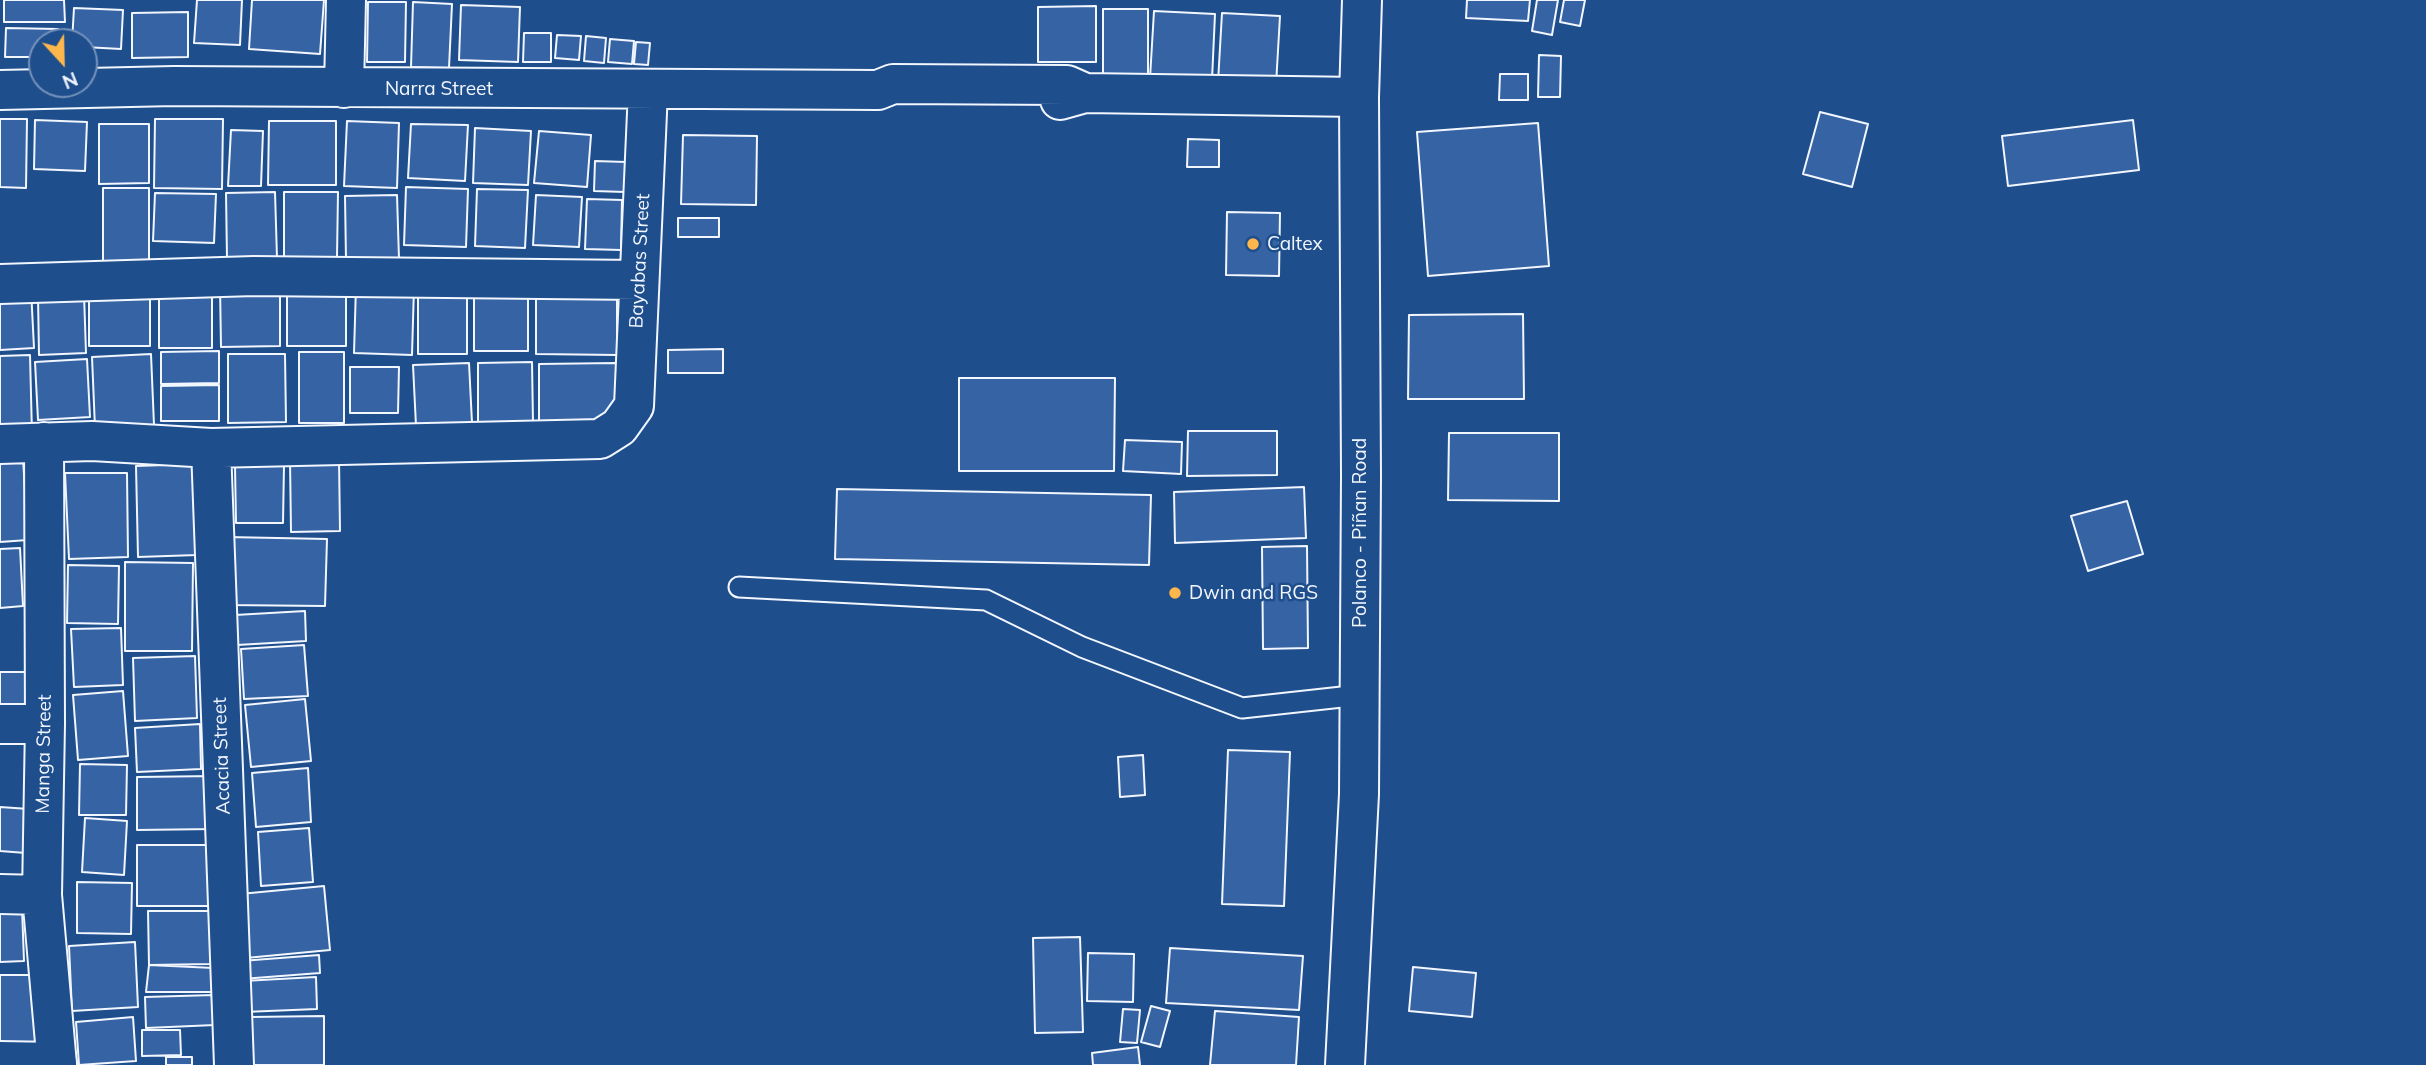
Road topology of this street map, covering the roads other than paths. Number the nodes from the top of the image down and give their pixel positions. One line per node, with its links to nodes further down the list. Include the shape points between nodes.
1 (346, 0): 3 (street)
2 (1362, 0): 6 (street, Polanco - Piñan Road)
3 (344, 88): 4 (street, Narra Street); 5 (street, Narra Street)
4 (0, 90)
5 (648, 90): 6 (street, Narra Street, via 1067,85 1084,93); 7 (street, Bayabas Street)
6 (1359, 97): 13 (street, Polanco - Piñan Road)
7 (639, 279): 8 (street, via 254,276); 11 (street, Bayabas Street, via 634,406 619,427 600,439)
8 (0, 284)
9 (44, 442): 10 (street); 11 (street); 15 (street, Manga Street)
10 (0, 444)
11 (211, 448): 20 (street, Acacia Street)
12 (739, 587): 13 (lane, via 986,600 1082,648 1242,708)
13 (1360, 695): 21 (street, Polanco - Piñan Road)
14 (0, 724): 15 (street)
15 (45, 724): 17 (street, Manga Street)
16 (0, 894): 17 (street)
17 (42, 895): 19 (street, Manga Street)
18 (0, 1061): 19 (street)
19 (57, 1063)
20 (233, 1065)
21 (1345, 1065)

